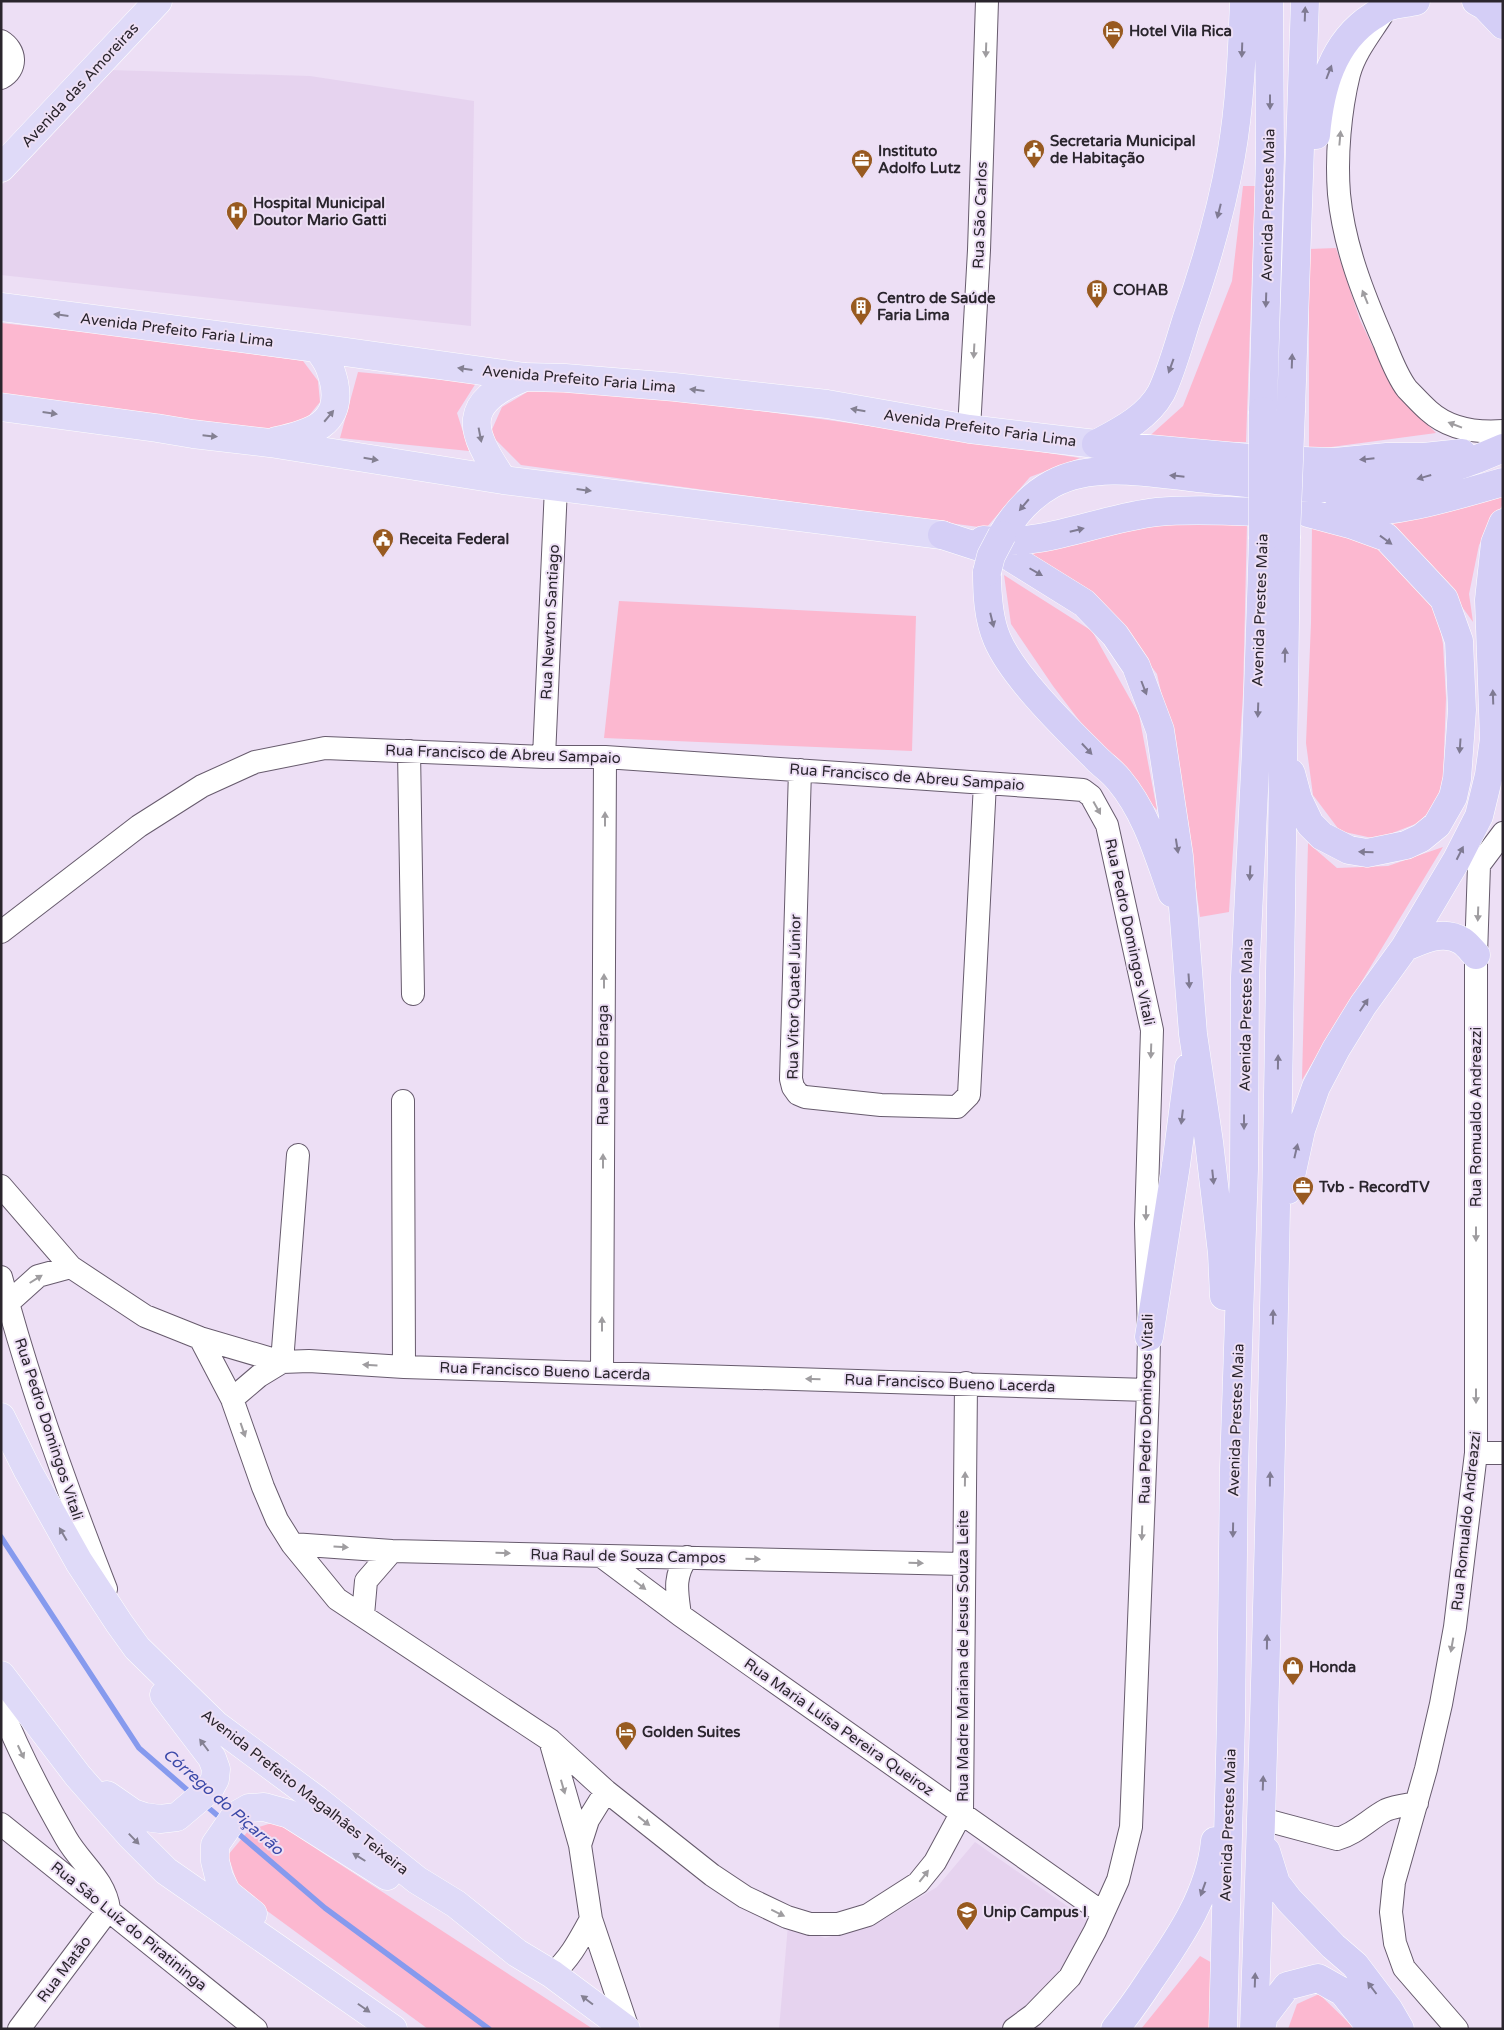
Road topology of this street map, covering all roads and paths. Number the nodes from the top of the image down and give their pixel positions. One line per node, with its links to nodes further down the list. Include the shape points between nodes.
1 (158, 1): 12 (main road, Avenida das Amoreiras)
2 (987, 1): 18 (street, Rua São Carlos, one-way to 18)
3 (1244, 1): 21 (highway, one-way to 21, via 1241,76 1231,155 1199,283 1161,393 1144,414)
4 (1269, 1): 29 (highway, Avenida Prestes Maia, one-way to 29, bridge, via 1270,156 1263,411)
5 (1305, 1): 13 (highway, Avenida Prestes Maia, one-way to 5)
6 (1416, 1): 8 (highway)
7 (1476, 1): 9 (highway)
8 (1388, 7): 13 (highway, one-way to 8, via 1307,216 1317,122 1330,67 1353,31); 19 (street, one-way to 8, via 1484,432 1455,427 1429,412 1406,388 1375,322 1344,235 1339,193 1339,144 1349,74 1355,56)
9 (1503, 25)
10 (1, 41): 11 (street, via 12,50 14,62 10,71)
11 (1, 78)
12 (1, 168)
13 (1296, 238): 29 (highway, Avenida Prestes Maia, one-way to 13, bridge, via 1291,410)
14 (1, 307): 15 (main road, Avenida Prefeito Faria Lima, one-way to 14)
15 (317, 348): 16 (main road, Avenida Prefeito Faria Lima, one-way to 15); 20 (main road, one-way to 15, via 300,436 322,424 334,410 335,389 329,362)
16 (524, 377): 18 (main road, Avenida Prefeito Faria Lima, one-way to 16, via 827,404 674,387); 23 (main road, one-way to 23, via 504,386 478,411 478,435 484,452)
17 (1, 407): 20 (main road, one-way to 20)
18 (969, 429): 21 (main road, Avenida Prefeito Faria Lima)
19 (1503, 431)
20 (270, 443): 23 (main road, one-way to 23)
21 (1096, 444): 22 (highway, one-way to 21, via 1336,462 1272,460)
22 (1503, 448): 41 (highway, one-way to 41, bridge, via 1468,464 1417,479 1365,487 1318,488 1129,470 1080,474 1053,483 1028,499 1010,522 992,556 988,572 989,610 997,639 1014,668 1119,780 1140,812 1156,847)
23 (504, 480): 25 (main road)
24 (1503, 482): 26 (highway, via 1413,506 1343,514)
25 (556, 486): 28 (main road, one-way to 28); 34 (street, Rua Newton Santiago)
26 (1308, 513): 28 (highway, one-way to 26, via 1005,542 1042,539 1156,512); 32 (highway, one-way to 32, via 1386,537 1444,599 1459,641 1462,710 1453,797 1437,825 1414,841 1367,853 1349,850 1322,836 1310,824 1298,799)
27 (1503, 523): 30 (highway, via 1495,543)
28 (942, 535): 41 (highway, one-way to 41, via 1010,557 1084,603 1115,635 1136,666 1160,730 1179,856)
29 (1274, 538): 32 (highway, Avenida Prestes Maia, one-way to 29); 64 (highway, Avenida Prestes Maia, one-way to 64, via 1256,750 1245,977 1244,1169)
30 (1489, 600): 31 (street); 42 (highway, one-way to 30, via 1479,816 1490,775 1494,739)
31 (1503, 638)
32 (1284, 743): 51 (highway, Avenida Prestes Maia, one-way to 32)
33 (408, 751): 34 (street, Rua Francisco de Abreu Sampaio); 40 (street, Rua Francisco de Abreu Sampaio, via 325,748 256,762 211,782 139,826); 44 (street)
34 (544, 757): 35 (street, Rua Francisco de Abreu Sampaio)
35 (605, 757): 36 (street, Rua Francisco de Abreu Sampaio); 57 (street, Rua Pedro Braga, one-way to 35)
36 (800, 770): 37 (street, Rua Francisco de Abreu Sampaio); 37 (street, Rua Vitor Quatel Júnior, via 791,1080 793,1088 805,1097 881,1105 956,1107 969,1095)
37 (985, 783): 38 (street, Rua Francisco de Abreu Sampaio)
38 (1058, 788): 53 (street, Rua Pedro Domingos Vitali, one-way to 53, via 1083,790 1091,796 1107,825 1152,1030 1146,1224)
39 (1503, 833): 43 (street, Rua Romualdo Andreazzi, one-way to 43, via 1479,865)
40 (1, 932)
41 (1185, 932): 45 (highway, one-way to 45)
42 (1405, 947): 43 (highway, via 1432,936 1448,936 1463,941); 51 (highway, one-way to 42, via 1290,1176 1316,1087 1336,1048)
43 (1476, 955): 62 (street, Rua Romualdo Andreazzi, one-way to 62)
44 (413, 994)
45 (1193, 1034): 53 (highway, one-way to 53); 64 (highway, one-way to 64, via 1222,1252)
46 (403, 1101): 56 (street)
47 (298, 1155): 55 (street)
48 (1, 1186): 49 (street, Rua Francisco Bueno Lacerda)
49 (70, 1267): 52 (street, one-way to 49, via 38,1276); 54 (street, Rua Francisco Bueno Lacerda, via 145,1316)
50 (1, 1278): 52 (street, Rua Pedro Domingos Vitali)
51 (1274, 1286): 82 (highway, Avenida Prestes Maia, one-way to 51)
52 (8, 1303): 72 (street, Rua Pedro Domingos Vitali, via 32,1384)
53 (1149, 1337): 59 (street, Rua Pedro Domingos Vitali)
54 (200, 1338): 55 (street, Rua Francisco Bueno Lacerda); 60 (street, Rua Madre Mariana de Jesus Souza Leite)
55 (282, 1362): 56 (street, Rua Francisco Bueno Lacerda, one-way to 55); 60 (street)
56 (404, 1367): 57 (street, Rua Francisco Bueno Lacerda)
57 (602, 1372): 58 (street, Rua Francisco Bueno Lacerda, one-way to 57)
58 (966, 1383): 59 (street, Rua Francisco Bueno Lacerda); 69 (street, Rua Madre Mariana de Jesus Souza Leite, one-way to 58)
59 (1148, 1390): 86 (street, Rua Pedro Domingos Vitali, one-way to 86, via 1131,1827 1118,1880)
60 (232, 1399): 65 (street, Rua Madre Mariana de Jesus Souza Leite, one-way to 65, via 263,1487)
61 (1, 1417): 72 (main road, Avenida Prefeito Magalhães Teixeira, one-way to 61, via 74,1553)
62 (1476, 1453): 63 (street); 80 (street, Rua Romualdo Andreazzi, one-way to 80, via 1455,1627 1441,1704)
63 (1503, 1453)
64 (1234, 1468): 76 (highway, Avenida Prestes Maia, one-way to 76)
65 (292, 1544): 66 (street, Rua Raul de Souza Campos, one-way to 66); 70 (street, Rua Madre Mariana de Jesus Souza Leite, via 337,1599)
66 (392, 1551): 67 (street, Rua Raul de Souza Campos, one-way to 67); 70 (street, via 366,1581)
67 (602, 1556): 68 (street, Rua Raul de Souza Campos); 71 (street, Rua Maria Luísa Pereira Queiroz, one-way to 71)
68 (688, 1557): 69 (street, Rua Raul de Souza Campos, one-way to 69); 71 (street, via 677,1577)
69 (963, 1564): 81 (street, Rua Madre Mariana de Jesus Souza Leite)
70 (362, 1615): 77 (street, Rua Madre Mariana de Jesus Souza Leite)
71 (680, 1615): 81 (street, Rua Maria Luísa Pereira Queiroz)
72 (118, 1623): 73 (main road, Avenida Prefeito Magalhães Teixeira)
73 (137, 1648): 78 (main road, one-way to 73, via 133,1813 160,1819 177,1817 209,1790 216,1769 212,1758 152,1682); 88 (main road, Avenida Prefeito Magalhães Teixeira, via 216,1725 417,1880)
74 (1, 1675): 78 (main road)
75 (1, 1707): 85 (street, one-way to 85, via 32,1775 67,1840 97,1878 107,1896)
76 (1231, 1720): 96 (highway, one-way to 96, via 1220,1778 1210,1870 1198,1902 1180,1937); 97 (highway, Avenida Prestes Maia)
77 (550, 1740): 79 (street, Rua Madre Mariana de Jesus Souza Leite); 84 (street, one-way to 84)
78 (78, 1776): 90 (main road, one-way to 90, via 166,1871)
79 (606, 1791): 81 (street, Rua Madre Mariana de Jesus Souza Leite, one-way to 81, via 712,1875 745,1897 810,1924 838,1924 868,1915 918,1883 935,1862); 84 (street, via 588,1820)
80 (1417, 1803): 82 (street, via 1385,1810 1337,1839); 102 (street, Rua Romualdo Andreazzi, via 1394,1882 1390,1912 1395,1943 1404,1968)
81 (962, 1812): 86 (street, Rua Maria Luísa Pereira Queiroz)
82 (1261, 1821): 98 (highway, Avenida Prestes Maia, one-way to 82); 101 (highway, one-way to 82, via 1355,1965 1306,1919 1276,1883)
83 (1, 1824): 85 (street, Rua São Luíz do Piratininga)
84 (580, 1845): 87 (street)
85 (109, 1909): 91 (street, Rua Matão); 92 (street, Rua São Luíz do Piratininga)
86 (1103, 1913): 95 (street, Rua Pedro Domingos Vitali, via 1070,1977 1033,2015)
87 (591, 1919): 89 (street, via 572,1953); 94 (street)
88 (492, 1932): 89 (main road, Avenida Prefeito Magalhães Teixeira, via 517,1953); 90 (main road, one-way to 90, via 456,1922 290,1814 264,1806 249,1808 235,1816 215,1845 219,1877 228,1893 242,1907 276,1930)
89 (552, 1974): 94 (main road, Avenida Prefeito Magalhães Teixeira, one-way to 89)
90 (334, 1990): 93 (main road, one-way to 93)
91 (19, 2029)
92 (256, 2029)
93 (393, 2029)
94 (627, 2029)
95 (1014, 2029)
96 (1115, 2029)
97 (1222, 2029)
98 (1254, 2029)
99 (1260, 2029): 100 (highway, via 1264,2016 1287,1986 1318,1978 1342,1992)
100 (1372, 2029)
101 (1400, 2029)
102 (1457, 2029)

